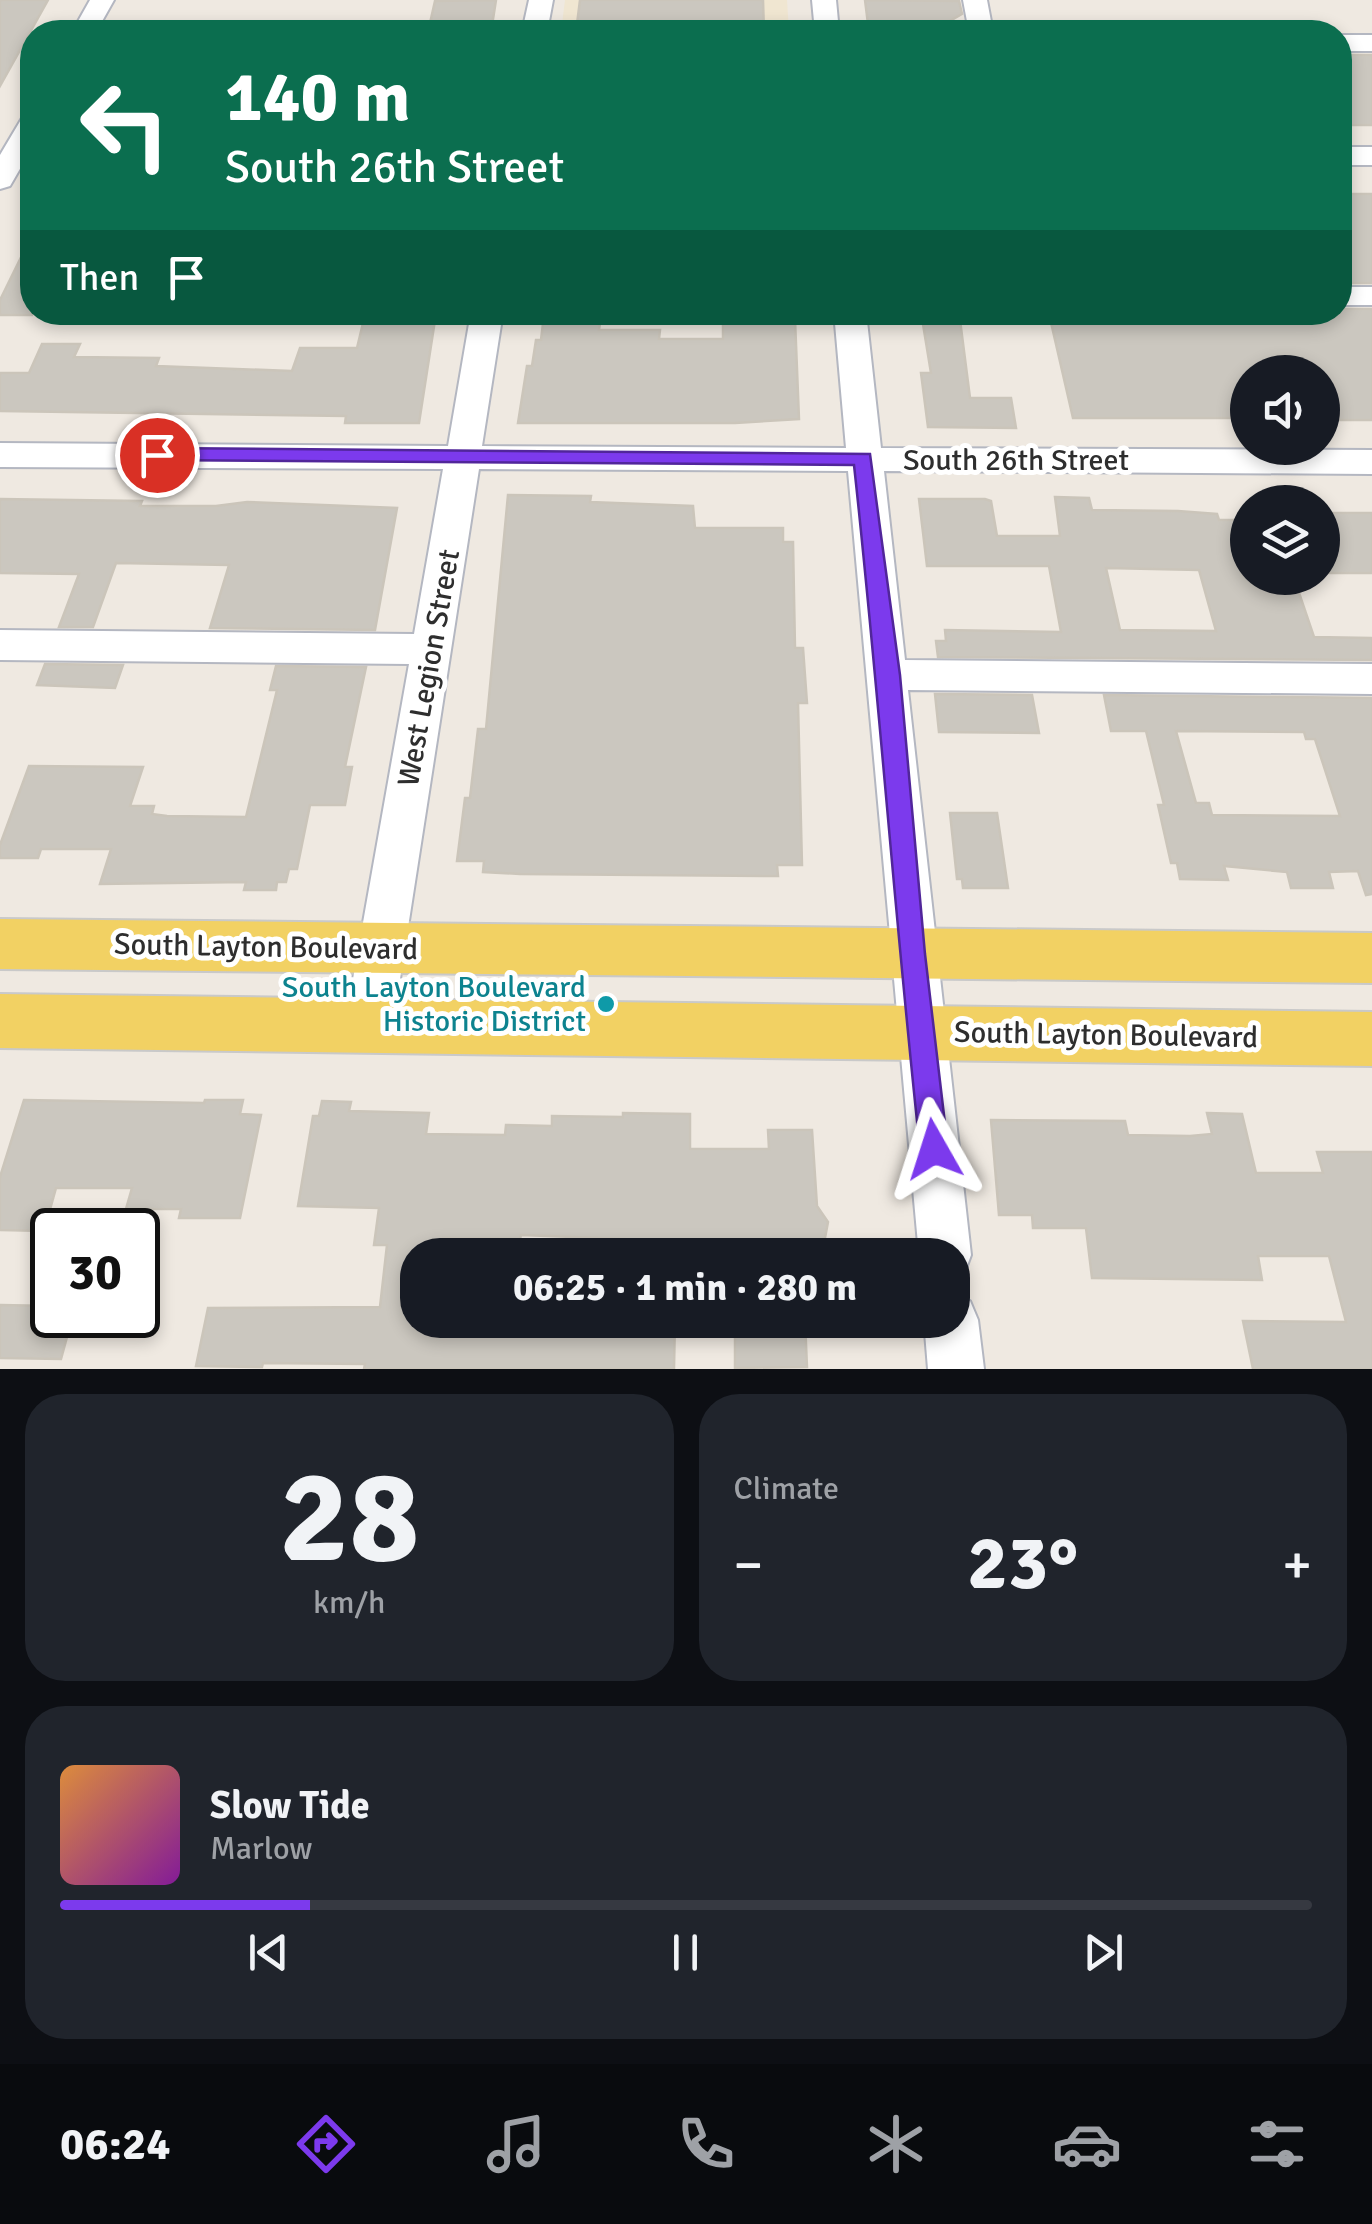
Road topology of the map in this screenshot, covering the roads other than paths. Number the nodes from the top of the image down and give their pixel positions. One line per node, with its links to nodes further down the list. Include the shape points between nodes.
1 (17, 150): 2 (street)
2 (0, 180)
3 (485, 325): 6 (street, West Legion Street)
4 (851, 325): 7 (street)
5 (0, 455): 6 (street, South 26th Street)
6 (464, 456): 7 (street, South 26th Street); 10 (street, West Legion Street)
7 (863, 459): 8 (street, South 26th Street); 11 (street)
8 (1372, 462)
9 (0, 646): 10 (street)
10 (432, 649): 14 (street, West Legion Street)
11 (888, 675): 12 (street); 15 (street)
12 (1372, 678)
13 (0, 944): 14 (main road, South Layton Boulevard)
14 (380, 949): 15 (main road, South Layton Boulevard); 18 (street, West Legion Street)
15 (912, 954): 16 (main road, South Layton Boulevard); 19 (street)
16 (1372, 958)
17 (0, 1021): 18 (main road, South Layton Boulevard)
18 (369, 1024): 19 (main road, South Layton Boulevard)
19 (921, 1032): 20 (main road, South Layton Boulevard); 21 (street)
20 (1372, 1040)
21 (943, 1238)
22 (953, 1338): 23 (street)
23 (956, 1369)

